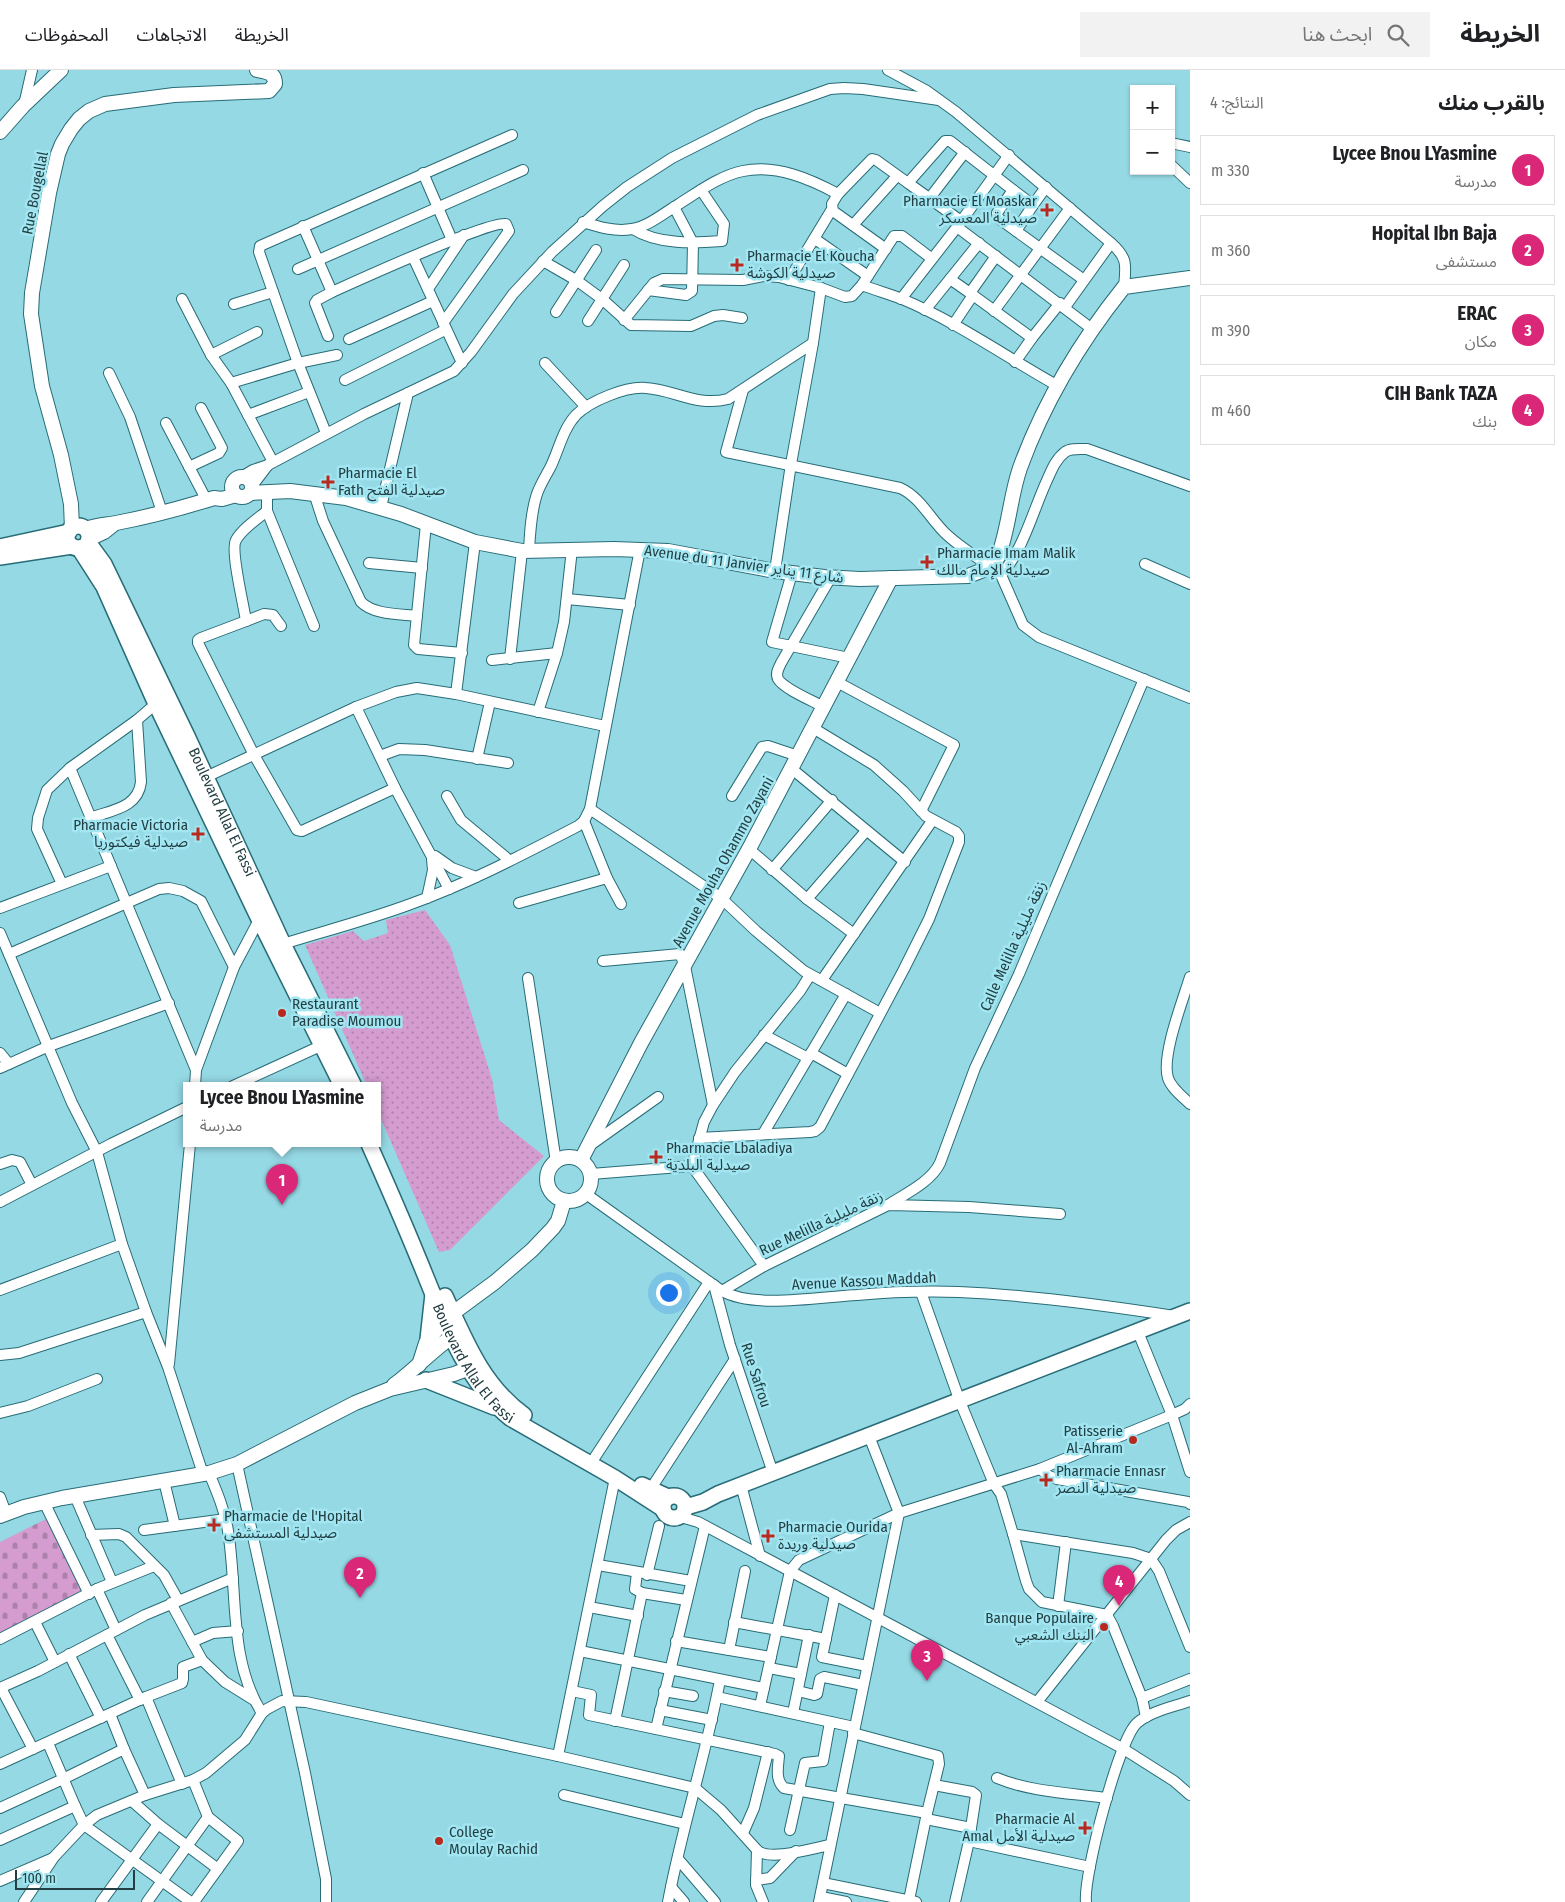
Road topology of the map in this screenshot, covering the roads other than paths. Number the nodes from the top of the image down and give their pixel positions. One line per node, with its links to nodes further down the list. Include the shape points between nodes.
1 (32, 70): 6 (street)
2 (61, 70): 6 (street)
3 (257, 70): 117 (street, Rue Bougellal, via 274,76 275,84 269,91 174,94 105,104 79,118 58,154 32,293 31,314 42,386)
4 (888, 70): 5 (street)
5 (939, 100): 12 (street); 30 (street, via 844,88 807,96 757,115 672,158 627,187)
6 (23, 106): 7 (street)
7 (0, 132)
8 (512, 135): 15 (street)
9 (1175, 144): 10 (street)
10 (1190, 147)
11 (965, 152): 17 (street); 18 (street, via 950,141 942,142); 24 (street)
12 (1009, 155): 17 (street); 20 (street)
13 (1175, 169): 19 (street)
14 (522, 170): 26 (street)
15 (423, 173): 26 (street); 33 (street)
16 (897, 176): 18 (street); 23 (street, via 872,159); 32 (street)
17 (995, 176): 22 (street); 31 (street)
18 (908, 183): 24 (street)
19 (1190, 183)
20 (1046, 187): 25 (street); 28 (street)
21 (701, 190): 23 (street, via 744,171 765,170 812,180); 27 (street); 39 (street, via 724,224 722,242)
22 (1013, 190): 25 (street); 35 (street, via 997,216)
23 (838, 194): 29 (street)
24 (929, 199): 31 (street)
25 (1033, 205): 35 (street)
26 (438, 207): 38 (street); 48 (street)
27 (674, 207): 34 (street); 39 (street)
28 (1070, 208): 41 (street); 43 (street)
29 (832, 209): 32 (street); 37 (street)
30 (583, 222): 34 (street, via 615,230); 49 (street)
31 (959, 224): 40 (street); 47 (street)
32 (853, 225): 42 (street)
33 (303, 226): 48 (street); 64 (street, via 259,248)
34 (633, 229): 39 (street, via 646,236)
35 (1016, 231): 43 (street)
36 (464, 235): 38 (street); 61 (street); 80 (street, via 502,222 508,226 508,231)
37 (815, 239): 57 (street); 59 (street)
38 (452, 240): 46 (street)
39 (693, 243): 56 (street)
40 (979, 243): 45 (street); 54 (street)
41 (1111, 243): 58 (street); 60 (street, via 1125,260)
42 (886, 249): 47 (street, via 894,236 899,235); 59 (street)
43 (1040, 249): 52 (street); 58 (street)
44 (596, 250): 55 (street)
45 (996, 256): 52 (street); 66 (street)
46 (413, 257): 61 (street); 65 (street)
47 (931, 258): 69 (street)
48 (318, 260): 51 (street); 65 (street)
49 (543, 261): 55 (street); 91 (street, via 513,294)
50 (624, 265): 68 (street)
51 (298, 270)
52 (1021, 274): 72 (street); 74 (street)
53 (1190, 278): 60 (street)
54 (950, 279): 66 (street); 73 (street)
55 (576, 280): 68 (street); 75 (street)
56 (692, 280): 57 (street, via 743,280 764,276); 63 (street, via 657,281); 63 (street, via 692,290 686,295)
57 (789, 280): 62 (street)
58 (1084, 280): 72 (street)
59 (865, 281): 62 (street, via 852,296 845,297); 69 (street)
60 (1124, 287): 81 (street)
61 (428, 288): 70 (street)
62 (821, 288): 86 (street)
63 (648, 290): 77 (street)
64 (273, 292): 71 (street); 90 (street)
65 (332, 292): 83 (street, via 315,303)
66 (971, 294): 74 (street); 79 (street)
67 (182, 299): 87 (street)
68 (602, 299): 77 (street); 78 (street)
69 (901, 299): 73 (street)
70 (433, 301): 80 (street); 85 (street)
71 (234, 304)
72 (1062, 305): 81 (street); 84 (street)
73 (925, 310): 79 (street)
74 (994, 310): 84 (street)
75 (556, 312)
76 (742, 318): 77 (street, via 714,316 691,326 640,326)
77 (624, 320)
78 (588, 322)
79 (953, 325): 89 (street)
80 (444, 326): 91 (street); 94 (street)
81 (1092, 328): 96 (street)
82 (257, 332): 87 (street)
83 (328, 336)
84 (1032, 338): 89 (street)
85 (349, 339)
86 (813, 343): 97 (street); 106 (street)
87 (211, 355): 95 (street)
88 (337, 355): 90 (street)
89 (1016, 362): 96 (street)
90 (298, 363): 95 (street); 98 (street)
91 (462, 363): 99 (street, via 454,371)
92 (545, 364): 100 (street)
93 (109, 373): 115 (street, via 130,416)
94 (345, 380)
95 (231, 383): 102 (street)
96 (1058, 386): 128 (street, via 1041,417 1020,469)
97 (743, 390): 100 (street, via 714,402 633,388); 106 (street, via 726,452)
98 (310, 392): 102 (street); 104 (street)
99 (408, 393): 104 (street); 113 (street)
100 (586, 407): 122 (street, via 568,427 536,497)
101 (201, 408): 107 (street, via 222,448 219,453)
102 (248, 415): 105 (street)
103 (166, 423): 107 (street)
104 (326, 433): 105 (street)
105 (271, 463): 109 (street)
106 (791, 464): 127 (street); 128 (street, via 888,484 907,491 945,532)
107 (189, 467): 112 (street)
108 (1190, 486): 128 (street, via 1087,449 1065,452 1046,483 1018,552 1011,564)
109 (243, 487): 110 (street, Avenue du 11 Janvier شارع 11 يناير); 112 (street, via 219,492)
110 (266, 491): 111 (street, Avenue du 11 Janvier شارع 11 يناير); 114 (street)
111 (314, 493): 113 (street, Avenue du 11 Janvier شارع 11 يناير); 135 (street, via 361,602 377,610)
112 (210, 499): 115 (street)
113 (381, 507): 116 (street, Avenue du 11 Janvier شارع 11 يناير)
114 (267, 511): 136 (street, via 234,543); 138 (street)
115 (162, 512): 117 (street, via 114,524 104,532)
116 (426, 524): 118 (street, Avenue du 11 Janvier شارع 11 يناير); 126 (street)
117 (80, 536): 119 (main road); 123 (main road); 149 (main road, Boulevard Allal El Fassi)
118 (475, 542): 122 (street, Avenue du 11 Janvier شارع 11 يناير); 140 (street)
119 (0, 546)
120 (572, 549): 121 (street, Avenue du 11 Janvier شارع 11 يناير); 122 (street, Avenue du 11 Janvier شارع 11 يناير); 133 (street)
121 (640, 549): 127 (street, Avenue du 11 Janvier شارع 11 يناير, via 668,551); 134 (street)
122 (526, 550): 143 (street)
123 (0, 557)
124 (369, 563): 126 (street)
125 (1145, 564): 132 (street)
126 (422, 568): 135 (street)
127 (775, 571): 129 (street, Avenue du 11 Janvier شارع 11 يناير)
128 (996, 571): 131 (street, Avenue du 11 Janvier شارع 11 يناير, via 968,576); 145 (street, via 1029,631)
129 (792, 573): 130 (street, Avenue du 11 Janvier شارع 11 يناير); 139 (street, via 771,641)
130 (831, 577): 131 (street, Avenue du 11 Janvier شارع 11 يناير); 139 (street)
131 (891, 578): 142 (street, Avenue Mouha Ohammo Zayani)
132 (1190, 584)
133 (567, 599): 134 (street); 141 (street)
134 (630, 605): 155 (street)
135 (417, 616): 140 (street, via 415,648)
136 (246, 621): 137 (street, via 264,614 273,615); 157 (street, via 198,640)
137 (281, 626)
138 (314, 626)
139 (791, 647): 142 (street); 152 (street, via 778,671 778,679)
140 (462, 653): 147 (street)
141 (557, 653): 143 (street); 153 (street)
142 (849, 658): 146 (street, Avenue Mouha Ohammo Zayani)
143 (510, 659): 144 (street)
144 (492, 660)
145 (1144, 680): 148 (street); 239 (street, Calle Melilla زنقة مليلية, via 1019,974 975,1068 940,1163 921,1183)
146 (837, 682): 152 (street, Avenue Mouha Ohammo Zayani); 170 (street, via 954,745)
147 (456, 694): 150 (street); 151 (street, via 417,688)
148 (1190, 698)
149 (161, 700): 154 (street); 164 (main road, Boulevard Allal El Fassi); 192 (main road, Boulevard Allal El Fassi)
150 (490, 702): 153 (street); 160 (street)
151 (356, 707): 157 (street); 158 (street)
152 (824, 707): 156 (street, Avenue Mouha Ohammo Zayani)
153 (538, 712): 155 (street)
154 (138, 720): 162 (street); 171 (street, via 140,792 129,804)
155 (605, 726): 169 (street)
156 (813, 728): 159 (street, Avenue Mouha Ohammo Zayani); 170 (street, via 874,765)
157 (254, 755): 164 (street); 165 (street, via 299,831)
158 (380, 756): 160 (street, via 399,749); 165 (street)
159 (798, 756): 163 (street, Avenue Mouha Ohammo Zayani); 167 (street, via 762,747)
160 (476, 758): 161 (street)
161 (508, 763)
162 (70, 768): 171 (street); 183 (street, via 47,790 37,824)
163 (792, 769): 168 (street); 175 (street, Avenue Mouha Ohammo Zayani)
164 (206, 777): 192 (main road, Boulevard Allal El Fassi)
165 (396, 788): 176 (street)
166 (446, 796): 177 (street, via 461,820)
167 (732, 796)
168 (832, 800): 174 (street); 180 (street)
169 (590, 809): 172 (street); 186 (street)
170 (921, 811): 173 (street)
171 (90, 818): 179 (street)
172 (584, 821): 177 (street); 182 (street)
173 (932, 821): 178 (street); 206 (street, via 956,832 959,842 929,919)
174 (866, 831): 178 (street); 187 (street)
175 (749, 849): 180 (street); 186 (street, Avenue Mouha Ohammo Zayani)
176 (431, 853): 181 (street, via 452,868); 184 (street); 185 (street, via 433,870)
177 (509, 860): 181 (street)
178 (905, 862): 194 (street)
179 (111, 866): 183 (street); 189 (street)
180 (772, 870): 187 (street)
181 (476, 877): 184 (street)
182 (607, 878): 188 (street); 190 (street)
183 (62, 884): 191 (street)
184 (449, 888): 185 (street)
185 (426, 898): 195 (street)
186 (720, 898): 198 (street, Avenue Mouha Ohammo Zayani); 200 (street)
187 (807, 899): 194 (street)
188 (519, 903)
189 (127, 904): 196 (street); 199 (street, via 160,889 169,888 194,896 201,901); 205 (street)
190 (621, 904)
191 (0, 908)
192 (262, 912): 195 (main road, Boulevard Allal El Fassi); 199 (street); 208 (main road, Boulevard Allal El Fassi)
193 (0, 933): 196 (street)
194 (854, 934): 203 (street)
195 (284, 944): 208 (main road, Boulevard Allal El Fassi)
196 (9, 954): 209 (street)
197 (603, 961): 198 (street, via 680,954)
198 (685, 966): 221 (street); 228 (street, Avenue Mouha Ohammo Zayani)
199 (234, 967): 213 (street)
200 (810, 975): 203 (street); 207 (street)
201 (1190, 977): 220 (street, via 1166,1061 1170,1082)
202 (528, 978): 231 (street)
203 (822, 980): 204 (street)
204 (846, 994): 206 (street); 211 (street)
205 (169, 1003): 209 (street); 213 (street)
206 (880, 1013): 214 (street)
207 (764, 1035): 211 (street); 221 (street)
208 (328, 1043): 216 (street); 217 (main road, Boulevard Allal El Fassi); 218 (main road, Boulevard Allal El Fassi)
209 (49, 1046): 212 (street); 229 (street, via 72,1103)
210 (0, 1053): 212 (street)
211 (809, 1055): 214 (street); 223 (street)
212 (4, 1066)
213 (196, 1070): 215 (street)
214 (848, 1074): 223 (street, via 818,1130)
215 (195, 1082)
216 (242, 1082)
217 (341, 1082)
218 (352, 1082)
219 (658, 1097): 228 (street)
220 (1190, 1104)
221 (713, 1105): 224 (street)
222 (183, 1109): 229 (street)
223 (763, 1134): 224 (street)
224 (699, 1138): 233 (street)
225 (190, 1147): 258 (street)
226 (369, 1147): 246 (main road, Boulevard Allal El Fassi)
227 (381, 1147): 250 (main road, Boulevard Allal El Fassi)
228 (588, 1147): 230 (street, Avenue Mouha Ohammo Zayani)
229 (97, 1152): 235 (street); 241 (street)
230 (581, 1160): 231 (street, via 568,1157); 234 (street)
231 (556, 1162): 237 (street, via 548,1173 549,1187)
232 (0, 1164): 235 (street, via 12,1160 20,1162)
233 (692, 1166): 234 (street); 242 (street)
234 (591, 1174): 236 (street)
235 (32, 1185): 238 (street)
236 (586, 1194): 237 (street, via 576,1200); 243 (street, Avenue Kassou Maddah)
237 (564, 1201): 250 (street, via 558,1221 537,1244)
238 (0, 1202)
239 (888, 1204): 240 (street, Rue Melilla زنقة مليلية); 242 (street, Rue Melilla زنقة مليلية)
240 (1060, 1214)
241 (122, 1244): 244 (street); 248 (street)
242 (764, 1266): 243 (street, Rue Melilla زنقة مليلية)
243 (715, 1286): 245 (street, Avenue Kassou Maddah, via 742,1299 763,1301); 255 (street, Rue Safrou); 268 (street)
244 (0, 1290)
245 (920, 1292): 249 (street, Avenue Kassou Maddah, via 1061,1300); 262 (street)
246 (433, 1293): 250 (main road, Boulevard Allal El Fassi); 253 (main road)
247 (1190, 1311): 249 (main road)
248 (146, 1312): 254 (street, via 19,1353); 258 (street)
249 (1175, 1316): 251 (main road)
250 (449, 1317): 252 (main road, Boulevard Allal El Fassi); 253 (street)
251 (1138, 1332): 262 (main road); 266 (street)
252 (456, 1333): 256 (street); 257 (main road, Boulevard Allal El Fassi)
253 (428, 1339): 256 (street)
254 (0, 1355)
255 (735, 1359): 272 (street, Rue Safrou); 278 (street)
256 (419, 1365): 261 (street)
257 (474, 1366): 260 (street); 264 (main road, Boulevard Allal El Fassi, via 484,1392); 268 (main road, Boulevard Allal El Fassi, via 509,1404)
258 (168, 1367): 273 (street)
259 (97, 1379): 265 (street, via 28,1406)
260 (426, 1380): 261 (street); 264 (main road)
261 (390, 1388): 269 (street)
262 (959, 1399): 267 (main road); 276 (street)
263 (1190, 1404): 266 (street)
264 (500, 1410): 274 (main road, Boulevard Allal El Fassi)
265 (0, 1413)
266 (1172, 1415): 270 (street); 271 (street)
267 (869, 1436): 272 (main road); 284 (street)
268 (595, 1457): 278 (main road, Boulevard Allal El Fassi)
269 (237, 1464): 273 (street); 351 (street)
270 (1040, 1469): 276 (street); 282 (street, via 1057,1479)
271 (1190, 1472)
272 (773, 1473): 277 (main road)
273 (206, 1474): 275 (street); 286 (street)
274 (615, 1478): 283 (main road, Boulevard Allal El Fassi); 297 (street)
275 (164, 1481): 279 (street); 289 (street)
276 (994, 1484): 284 (street); 292 (street, via 1001,1494)
277 (741, 1486): 283 (main road, via 703,1502); 295 (street)
278 (650, 1490): 283 (main road, Boulevard Allal El Fassi)
279 (75, 1496): 281 (street); 293 (street)
280 (0, 1497): 285 (street)
281 (44, 1502): 285 (street); 305 (street)
282 (1190, 1504)
283 (677, 1506): 288 (street)
284 (899, 1513): 300 (street, via 803,1557); 314 (street)
285 (3, 1515)
286 (226, 1519): 289 (street); 302 (street)
287 (1190, 1522): 296 (street, via 1176,1530)
288 (701, 1524): 295 (street); 304 (street)
289 (175, 1526): 291 (street)
290 (659, 1526): 301 (street)
291 (144, 1530)
292 (1013, 1534): 294 (street); 311 (street, via 1030,1589 1042,1602)
293 (91, 1535): 298 (street, via 124,1535); 303 (street)
294 (1066, 1542): 296 (street); 311 (street)
295 (760, 1556): 300 (street)
296 (1151, 1559): 312 (street); 325 (street)
297 (598, 1565): 301 (street); 310 (street)
298 (154, 1566): 303 (street); 309 (street, via 166,1578)
299 (745, 1571): 316 (street)
300 (790, 1571): 307 (street); 317 (street)
301 (642, 1574): 304 (street); 306 (street, via 635,1589)
302 (233, 1578): 309 (street); 318 (street)
303 (112, 1582): 305 (street)
304 (691, 1582): 308 (street)
305 (93, 1592): 315 (street); 319 (street)
306 (642, 1592): 308 (street); 313 (street)
307 (835, 1595): 314 (street); 322 (street)
308 (686, 1600): 323 (street)
309 (174, 1602): 319 (street); 324 (street)
310 (590, 1606): 313 (street); 327 (street)
311 (1058, 1606): 312 (street)
312 (1107, 1615): 349 (street); 353 (street)
313 (638, 1616): 332 (street)
314 (877, 1618): 335 (street); 353 (street)
315 (36, 1622): 321 (street); 333 (street)
316 (734, 1622): 317 (street); 326 (street)
317 (778, 1630): 320 (street); 334 (street)
318 (238, 1631): 324 (street, via 213,1633); 350 (street)
319 (111, 1633): 328 (street); 348 (street)
320 (809, 1635): 322 (street); 329 (street)
321 (0, 1639)
322 (826, 1639): 330 (street)
323 (676, 1641): 326 (street); 336 (street)
324 (192, 1642): 331 (street)
325 (1190, 1646)
326 (729, 1650): 334 (street)
327 (580, 1651): 332 (street); 344 (street)
328 (69, 1654): 333 (street); 358 (street)
329 (806, 1654): 330 (street); 337 (street)
330 (822, 1657): 335 (street)
331 (202, 1660): 348 (street, via 183,1667 182,1683); 350 (street, via 225,1682)
332 (628, 1661): 336 (street); 361 (street)
333 (55, 1662): 341 (street)
334 (770, 1663): 337 (street); 342 (street)
335 (867, 1666): 340 (street)
336 (669, 1669): 339 (street); 343 (street)
337 (801, 1674): 345 (street)
338 (1190, 1679): 349 (street)
339 (720, 1680): 342 (street); 347 (street)
340 (863, 1685): 345 (street, via 823,1677 817,1694); 364 (street)
341 (0, 1688): 368 (street)
342 (764, 1688): 354 (street)
343 (664, 1691): 346 (street); 355 (street)
344 (572, 1692): 361 (street, via 590,1694 589,1715); 371 (street)
345 (798, 1692): 357 (street)
346 (693, 1696)
347 (717, 1697): 354 (street); 360 (street)
348 (143, 1698): 358 (street); 376 (street)
349 (1142, 1698): 359 (street)
350 (254, 1700): 356 (street)
351 (290, 1701): 356 (street, via 282,1701); 371 (street); 418 (street, via 326,1879)
352 (1190, 1701): 359 (street)
353 (1038, 1702): 367 (street)
354 (760, 1706): 357 (street)
355 (660, 1710): 360 (street); 363 (street)
356 (262, 1713): 375 (street, via 245,1740 216,1766)
357 (793, 1714): 362 (street)
358 (105, 1716): 366 (street); 369 (street)
359 (1146, 1717): 367 (street, via 1137,1723)
360 (712, 1720): 365 (street)
361 (615, 1721): 363 (street)
362 (830, 1722): 364 (street); 379 (street, via 823,1761 806,1762)
363 (656, 1729): 365 (street)
364 (854, 1730): 377 (street, via 938,1756 940,1764); 383 (street)
365 (708, 1740): 370 (street); 378 (street)
366 (48, 1743): 368 (street); 374 (street)
367 (1122, 1748): 381 (street); 384 (street)
368 (33, 1749): 372 (street)
369 (124, 1749): 374 (street); 382 (street)
370 (768, 1752): 379 (street, via 779,1756 777,1771 781,1786); 395 (street, via 756,1802)
371 (558, 1756): 378 (street)
372 (0, 1764)
373 (997, 1778): 384 (street, via 1032,1788)
374 (64, 1779): 386 (street); 387 (street)
375 (193, 1780): 376 (street); 389 (street)
376 (182, 1784): 382 (street)
377 (934, 1785): 388 (street); 393 (street, via 976,1795)
378 (695, 1788): 391 (street); 395 (street)
379 (798, 1790): 383 (street); 394 (street)
380 (564, 1795): 391 (street)
381 (1190, 1795)
382 (145, 1796): 385 (street)
383 (840, 1798): 388 (street); 398 (street)
384 (1107, 1798): 405 (street)
385 (132, 1801): 390 (street); 392 (street, via 97,1815)
386 (76, 1806): 392 (street); 396 (street)
387 (0, 1808)
388 (927, 1816): 393 (street); 413 (street)
389 (208, 1817): 399 (street); 406 (street, via 238,1840)
390 (158, 1824): 399 (street); 404 (street)
391 (685, 1824): 403 (street)
392 (84, 1825): 402 (street); 404 (street)
393 (971, 1828): 397 (street)
394 (790, 1830)
395 (743, 1833): 400 (street)
396 (0, 1840)
397 (969, 1841): 405 (street); 424 (street)
398 (830, 1845): 401 (street); 410 (street)
399 (188, 1846): 406 (street); 409 (street)
400 (757, 1850): 401 (street, via 763,1855 773,1856); 407 (street)
401 (796, 1851): 407 (street, via 773,1876)
402 (54, 1857): 408 (street); 414 (street)
403 (678, 1859): 411 (street); 421 (street)
404 (132, 1860): 409 (street); 415 (street)
405 (1090, 1867): 425 (street)
406 (218, 1870): 417 (street)
407 (756, 1880): 422 (street, via 756,1889)
408 (0, 1881)
409 (162, 1881): 416 (street); 417 (street)
410 (823, 1883): 412 (street); 413 (street)
411 (671, 1886): 419 (street); 420 (street)
412 (820, 1899): 423 (street)
413 (913, 1901)
414 (24, 1902)
415 (101, 1902)
416 (147, 1902)
417 (193, 1902)
418 (326, 1902)
419 (668, 1902)
420 (684, 1902)
421 (715, 1902)
422 (763, 1902)
423 (846, 1902)
424 (955, 1902)
425 (1086, 1902)

